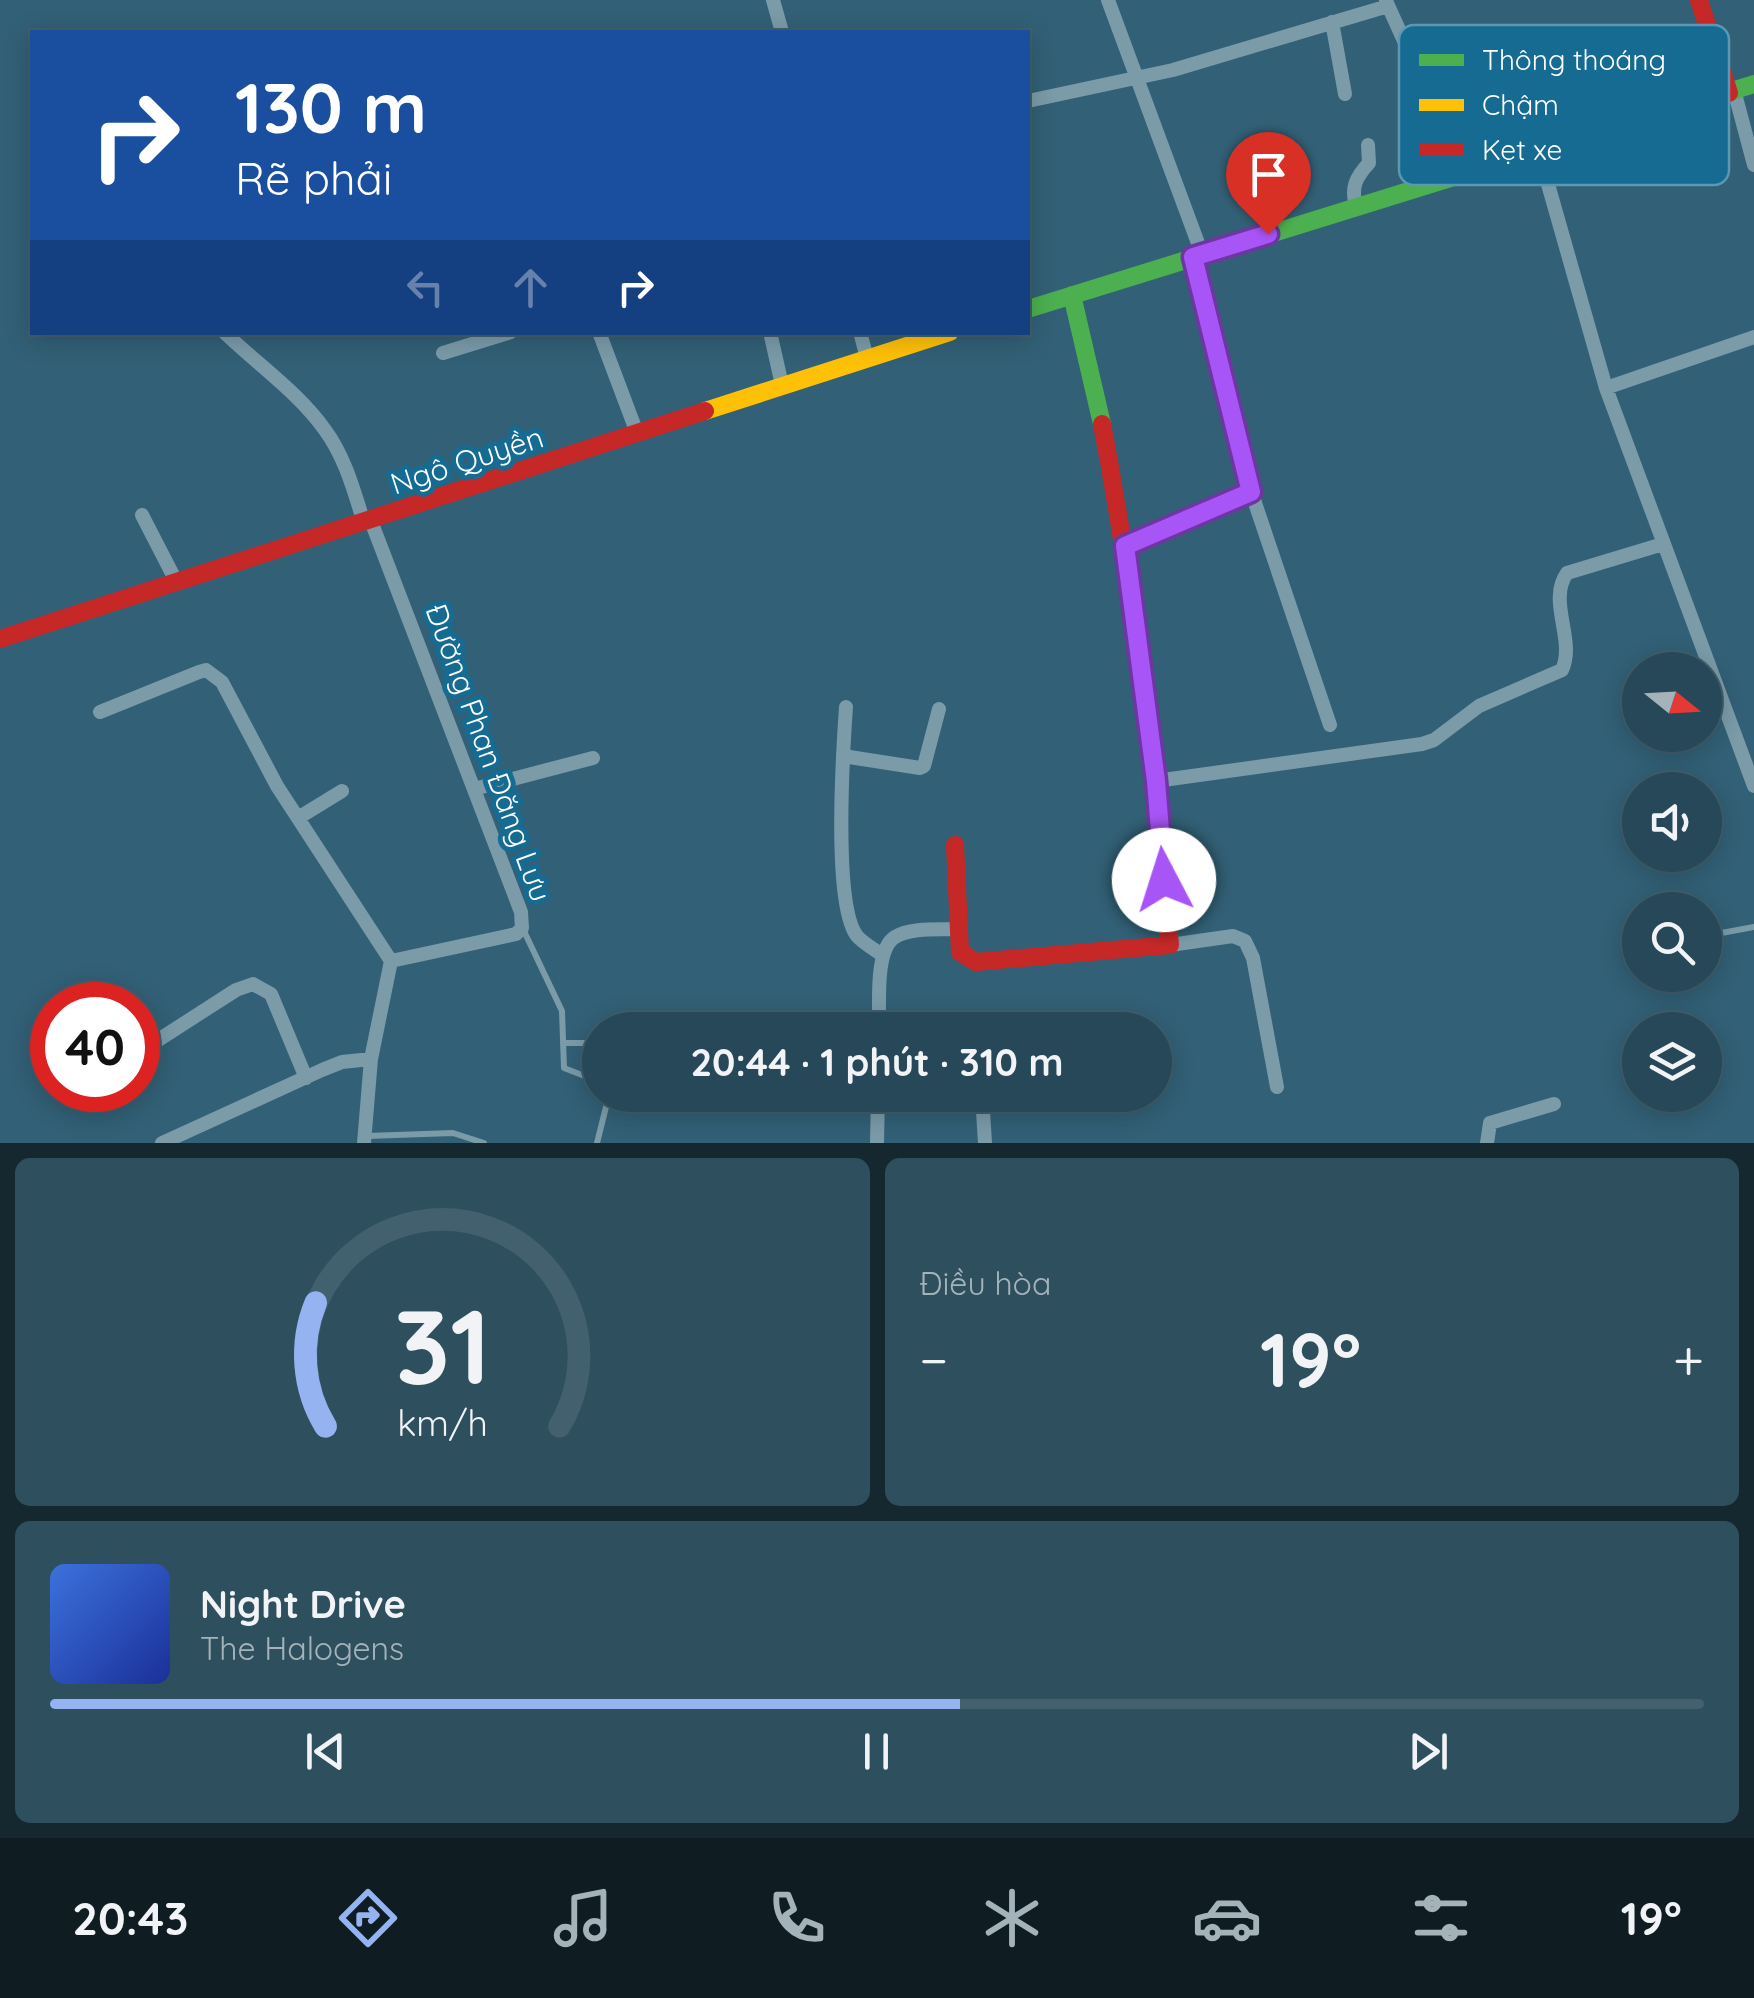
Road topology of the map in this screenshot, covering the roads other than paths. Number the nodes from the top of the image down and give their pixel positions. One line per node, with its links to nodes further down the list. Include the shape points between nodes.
1 (773, 0): 7 (street)
2 (1108, 0): 9 (street)
3 (1699, 0): 6 (street)
4 (1387, 3): 5 (street); 8 (street)
5 (1332, 22): 9 (street); 14 (street)
6 (1708, 25)
7 (781, 30)
8 (1399, 30)
9 (1136, 78): 15 (street); 21 (street)
10 (1729, 84): 12 (street)
11 (1754, 84): 12 (street)
12 (1732, 92): 13 (street); 17 (street)
13 (1729, 93)
14 (1346, 94)
15 (1030, 101)
16 (1368, 145): 20 (street, via 1369,163 1353,187)
17 (1754, 166)
18 (1428, 185): 20 (street)
19 (1548, 185): 34 (street)
20 (1356, 207): 21 (street)
21 (1197, 255): 22 (street); 36 (street)
22 (1072, 295): 23 (street); 40 (street)
23 (1030, 308)
24 (233, 335): 38 (street, Đường Phan Đăng Lưu, via 326,430)
25 (501, 335): 31 (street)
26 (600, 335): 35 (street)
27 (771, 335): 33 (street)
28 (861, 335): 32 (street)
29 (940, 335): 32 (street, Ngô Quyền)
30 (1754, 337): 34 (street)
31 (443, 353)
32 (866, 358): 33 (street, Ngô Quyền)
33 (782, 385): 35 (street, Ngô Quyền)
34 (1606, 388): 39 (street)
35 (638, 433): 38 (street, Ngô Quyền)
36 (1251, 492): 40 (street); 46 (street)
37 (142, 516): 41 (street)
38 (368, 522): 41 (street, Ngô Quyền); 51 (street, Đường Phan Đăng Lưu)
39 (1663, 544): 49 (street, via 1567,573 1559,588 1562,670 1478,706 1434,740); 50 (street)
40 (1125, 546): 49 (street)
41 (176, 583): 42 (street, Ngô Quyền)
42 (0, 638)
43 (846, 707): 47 (street)
44 (939, 709): 47 (street, via 920,768)
45 (100, 712): 53 (street, via 199,672 213,674)
46 (1330, 724)
47 (843, 756): 60 (street, via 844,894 856,935)
48 (592, 758): 51 (street)
49 (1156, 781): 59 (street)
50 (1754, 786)
51 (474, 789): 56 (street, Đường Phan Đăng Lưu)
52 (342, 790): 53 (street)
53 (298, 818): 61 (street)
54 (955, 845): 57 (street)
55 (1754, 927): 58 (lane)
56 (522, 928): 61 (street, Đường Phan Đăng Lưu); 64 (lane, via 562,1011)
57 (958, 929): 59 (street, via 960,952 976,962); 60 (street, via 896,936)
58 (1722, 933)
59 (1170, 946): 69 (street, via 1233,936 1245,941)
60 (882, 956): 62 (street)
61 (390, 961): 66 (street)
62 (880, 1012)
63 (160, 1039): 68 (street, via 253,984 271,994)
64 (563, 1043): 65 (lane); 67 (lane, via 564,1068)
65 (582, 1043)
66 (371, 1059): 68 (street, via 342,1062); 74 (street)
67 (582, 1075)
68 (306, 1078): 75 (street)
69 (1277, 1086)
70 (1554, 1104): 80 (street, via 1490,1123)
71 (605, 1112): 77 (lane)
72 (877, 1112): 78 (street)
73 (983, 1112): 79 (street)
74 (364, 1140): 76 (lane, via 453,1133)
75 (162, 1143)
76 (484, 1143)
77 (597, 1143)
78 (876, 1143)
79 (984, 1143)
80 (1487, 1143)

